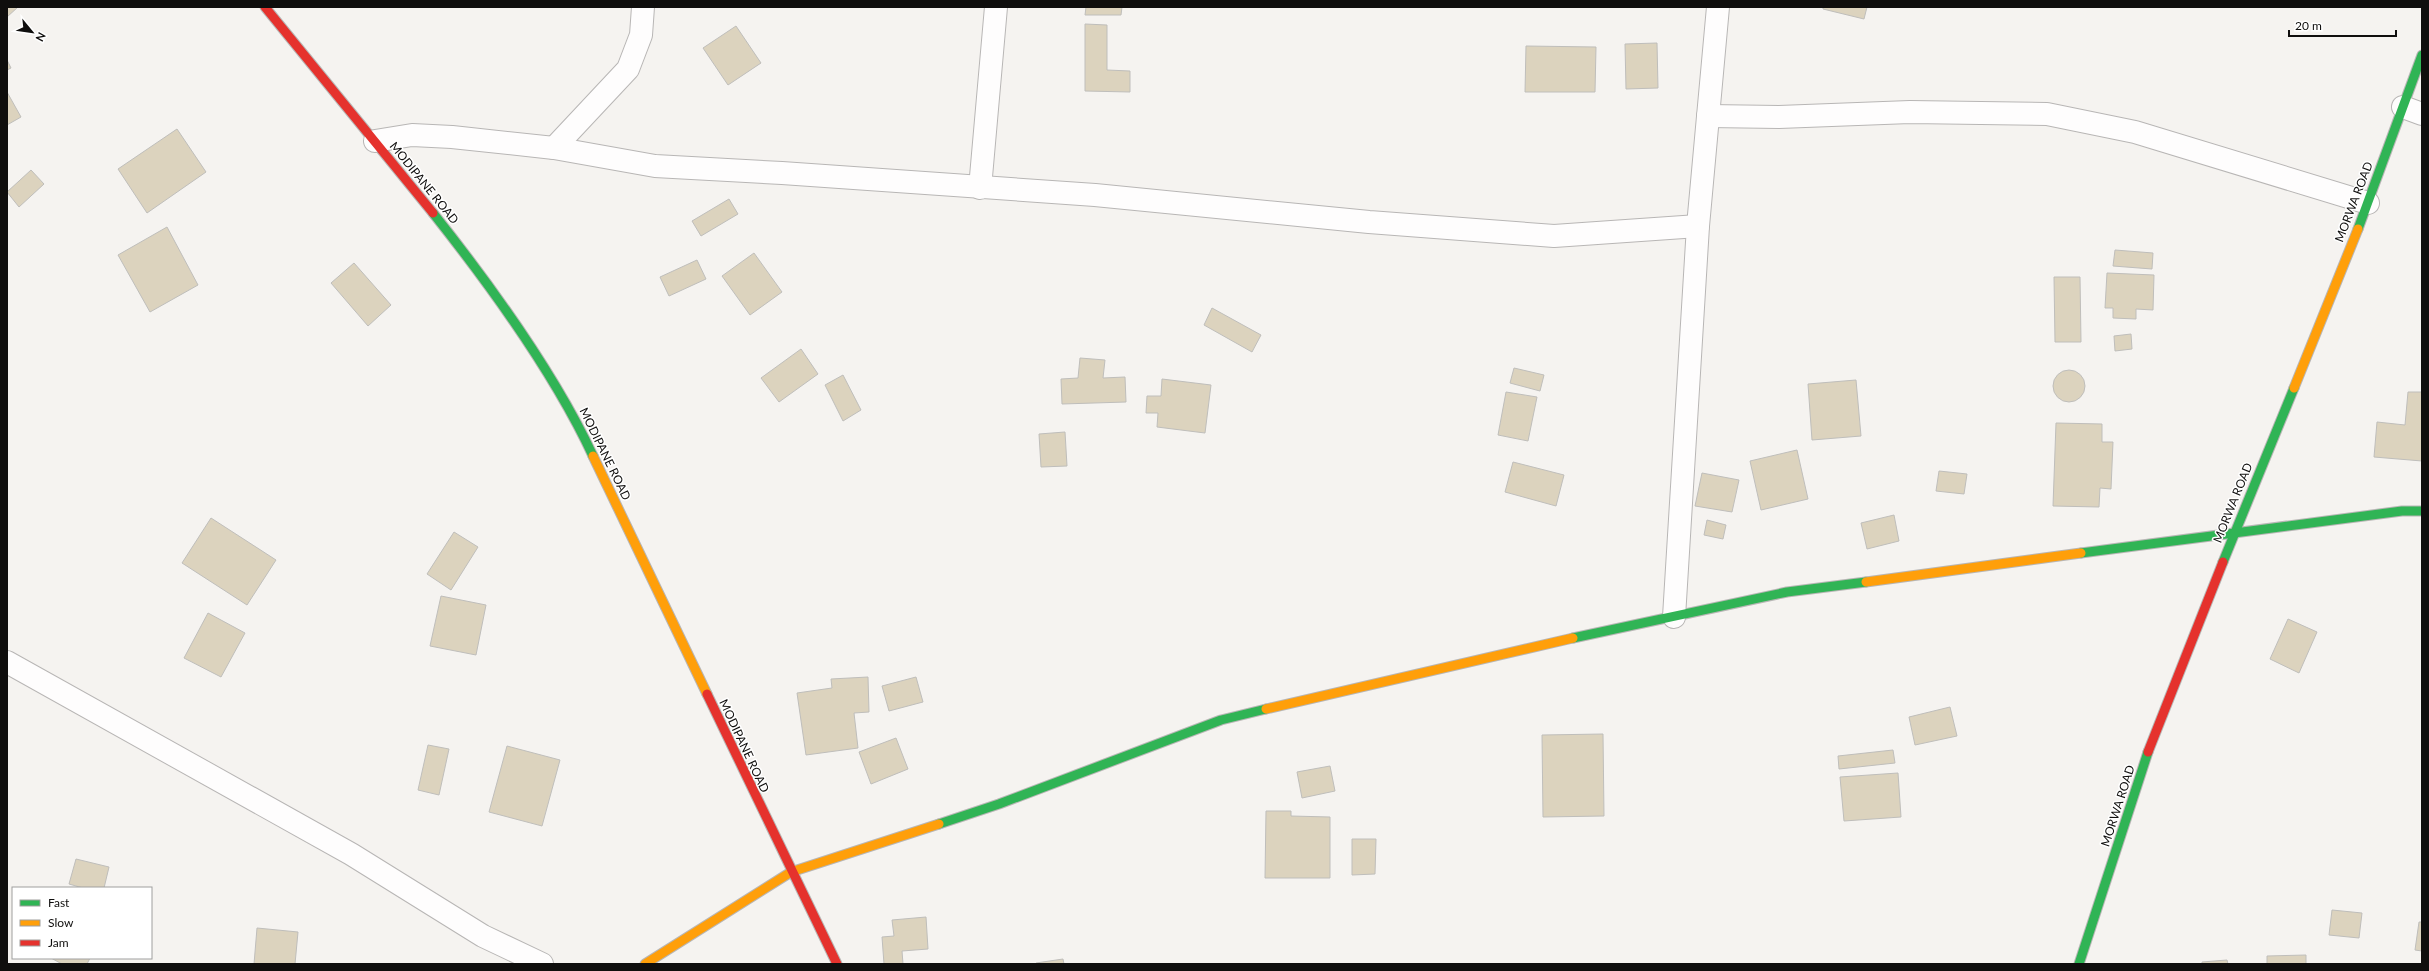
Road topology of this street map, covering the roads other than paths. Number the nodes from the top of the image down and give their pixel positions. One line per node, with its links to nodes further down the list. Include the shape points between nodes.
1 (265, 7): 8 (main road, MODIPANE ROAD)
2 (643, 7): 9 (street, via 642,35 628,69)
3 (996, 7): 10 (street)
4 (1718, 7): 7 (street)
5 (2422, 55): 6 (main road, MORWA ROAD)
6 (2413, 110): 11 (main road, MORWA ROAD)
7 (1708, 116): 11 (street, via 1779,117 1910,112 2047,114 2135,132); 12 (street)
8 (375, 141): 9 (street, via 412,134); 17 (main road, MODIPANE ROAD, via 451,236 527,342 563,399 587,442)
9 (554, 148): 10 (street, via 655,166)
10 (980, 188): 12 (street, via 1095,195 1369,222 1554,236)
11 (2368, 203): 14 (main road, MORWA ROAD)
12 (1698, 226): 15 (street)
13 (2422, 511): 14 (main road, via 2402,511)
14 (2234, 534): 15 (main road, via 1787,592); 21 (main road, MORWA ROAD, via 2154,734)
15 (1674, 617): 17 (main road, via 1517,650 1221,720 999,804)
16 (7, 662): 18 (street, via 351,854 483,936)
17 (791, 872): 19 (main road); 20 (main road, MODIPANE ROAD)
18 (542, 964)
19 (645, 964)
20 (837, 964)
21 (2079, 964)

